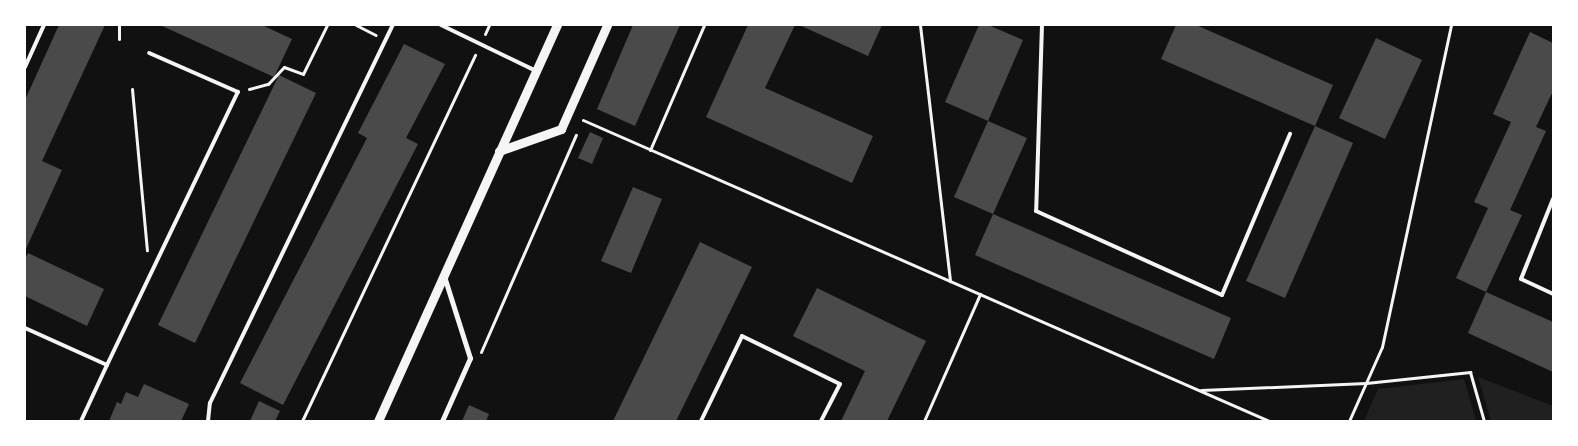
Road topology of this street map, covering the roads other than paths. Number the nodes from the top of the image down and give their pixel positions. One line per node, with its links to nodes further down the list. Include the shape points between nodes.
1 (44, 25): 8 (lane)
2 (393, 25): 18 (lane, via 210,402)
3 (441, 25): 9 (lane)
4 (557, 25): 9 (street)
5 (608, 25): 11 (street, via 561,128)
6 (1042, 25): 10 (lane, via 1036,211 1222,295)
7 (149, 53): 16 (lane, via 238,92)
8 (25, 67)
9 (536, 71): 11 (street)
10 (1290, 134)
11 (499, 151): 13 (street)
12 (1553, 199): 14 (lane, via 1521,279)
13 (444, 275): 19 (street); 20 (street, via 470,358)
14 (1553, 294)
15 (25, 328): 16 (lane)
16 (107, 366): 17 (lane)
17 (82, 421)
18 (208, 421)
19 (378, 421)
20 (442, 421)
21 (701, 421): 22 (lane, via 742,336 840,384)
22 (821, 421)

